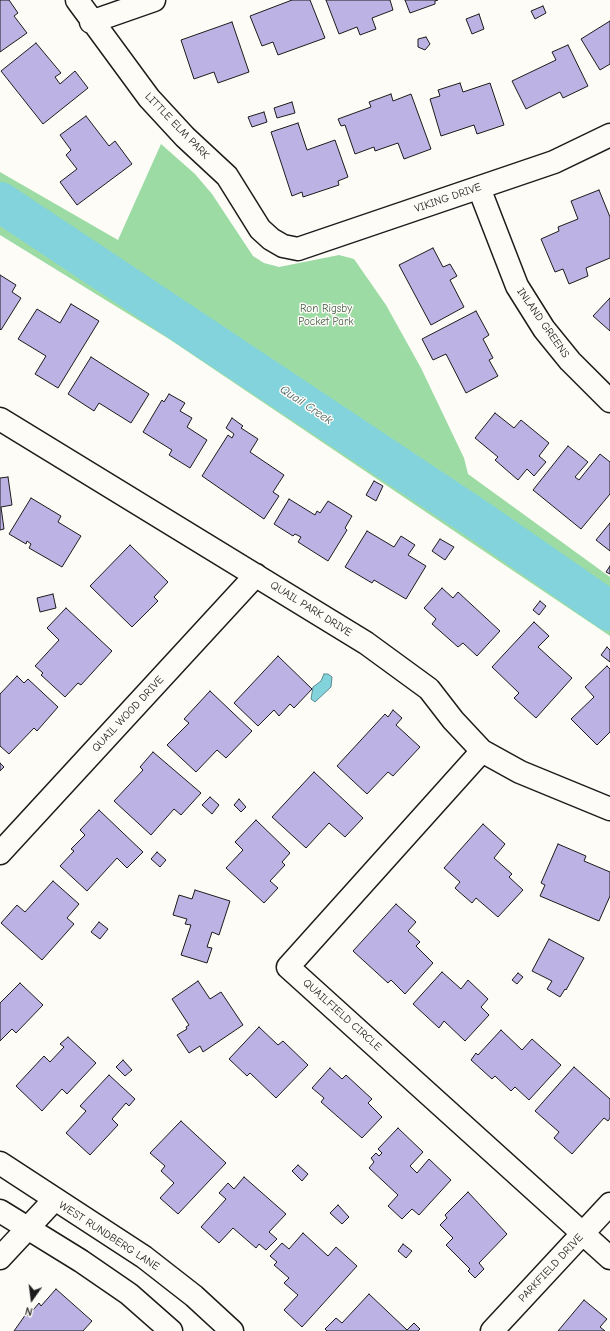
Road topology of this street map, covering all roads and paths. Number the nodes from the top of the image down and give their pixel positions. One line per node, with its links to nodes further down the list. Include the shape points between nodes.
1 (77, 0): 3 (street, LITTLE ELM PARK)
2 (154, 0): 3 (street)
3 (91, 22): 6 (street, LITTLE ELM PARK, via 149,98 185,137 227,176 260,229)
4 (610, 135): 5 (street, VIKING DRIVE, via 554,162)
5 (479, 188): 6 (street, VIKING DRIVE, via 298,249); 7 (street, INLAND GREENS, via 517,286 544,329 570,361)
6 (283, 246)
7 (610, 401)
8 (0, 419): 9 (street, QUAIL PARK DRIVE)
9 (256, 575): 10 (street, QUAIL PARK DRIVE, via 366,643 429,689); 12 (street, QUAIL WOOD DRIVE)
10 (482, 751): 11 (street, QUAIL PARK DRIVE, via 520,772); 18 (street, QUAILFIELD CIRCLE, via 288,967)
11 (610, 809)
12 (0, 853)
13 (0, 1163): 14 (street, WEST RUNDBERG LANE)
14 (54, 1200): 17 (street); 22 (street, WEST RUNDBERG LANE, via 144,1257 194,1296)
15 (610, 1204): 18 (street, PARKFIELD DRIVE)
16 (0, 1211): 17 (street)
17 (27, 1229): 19 (street); 21 (street, via 81,1261 129,1294)
18 (583, 1234): 20 (street, QUAILFIELD CIRCLE); 23 (street, PARKFIELD DRIVE)
19 (0, 1258)
20 (610, 1258)
21 (172, 1331)
22 (232, 1331)
23 (492, 1331)

